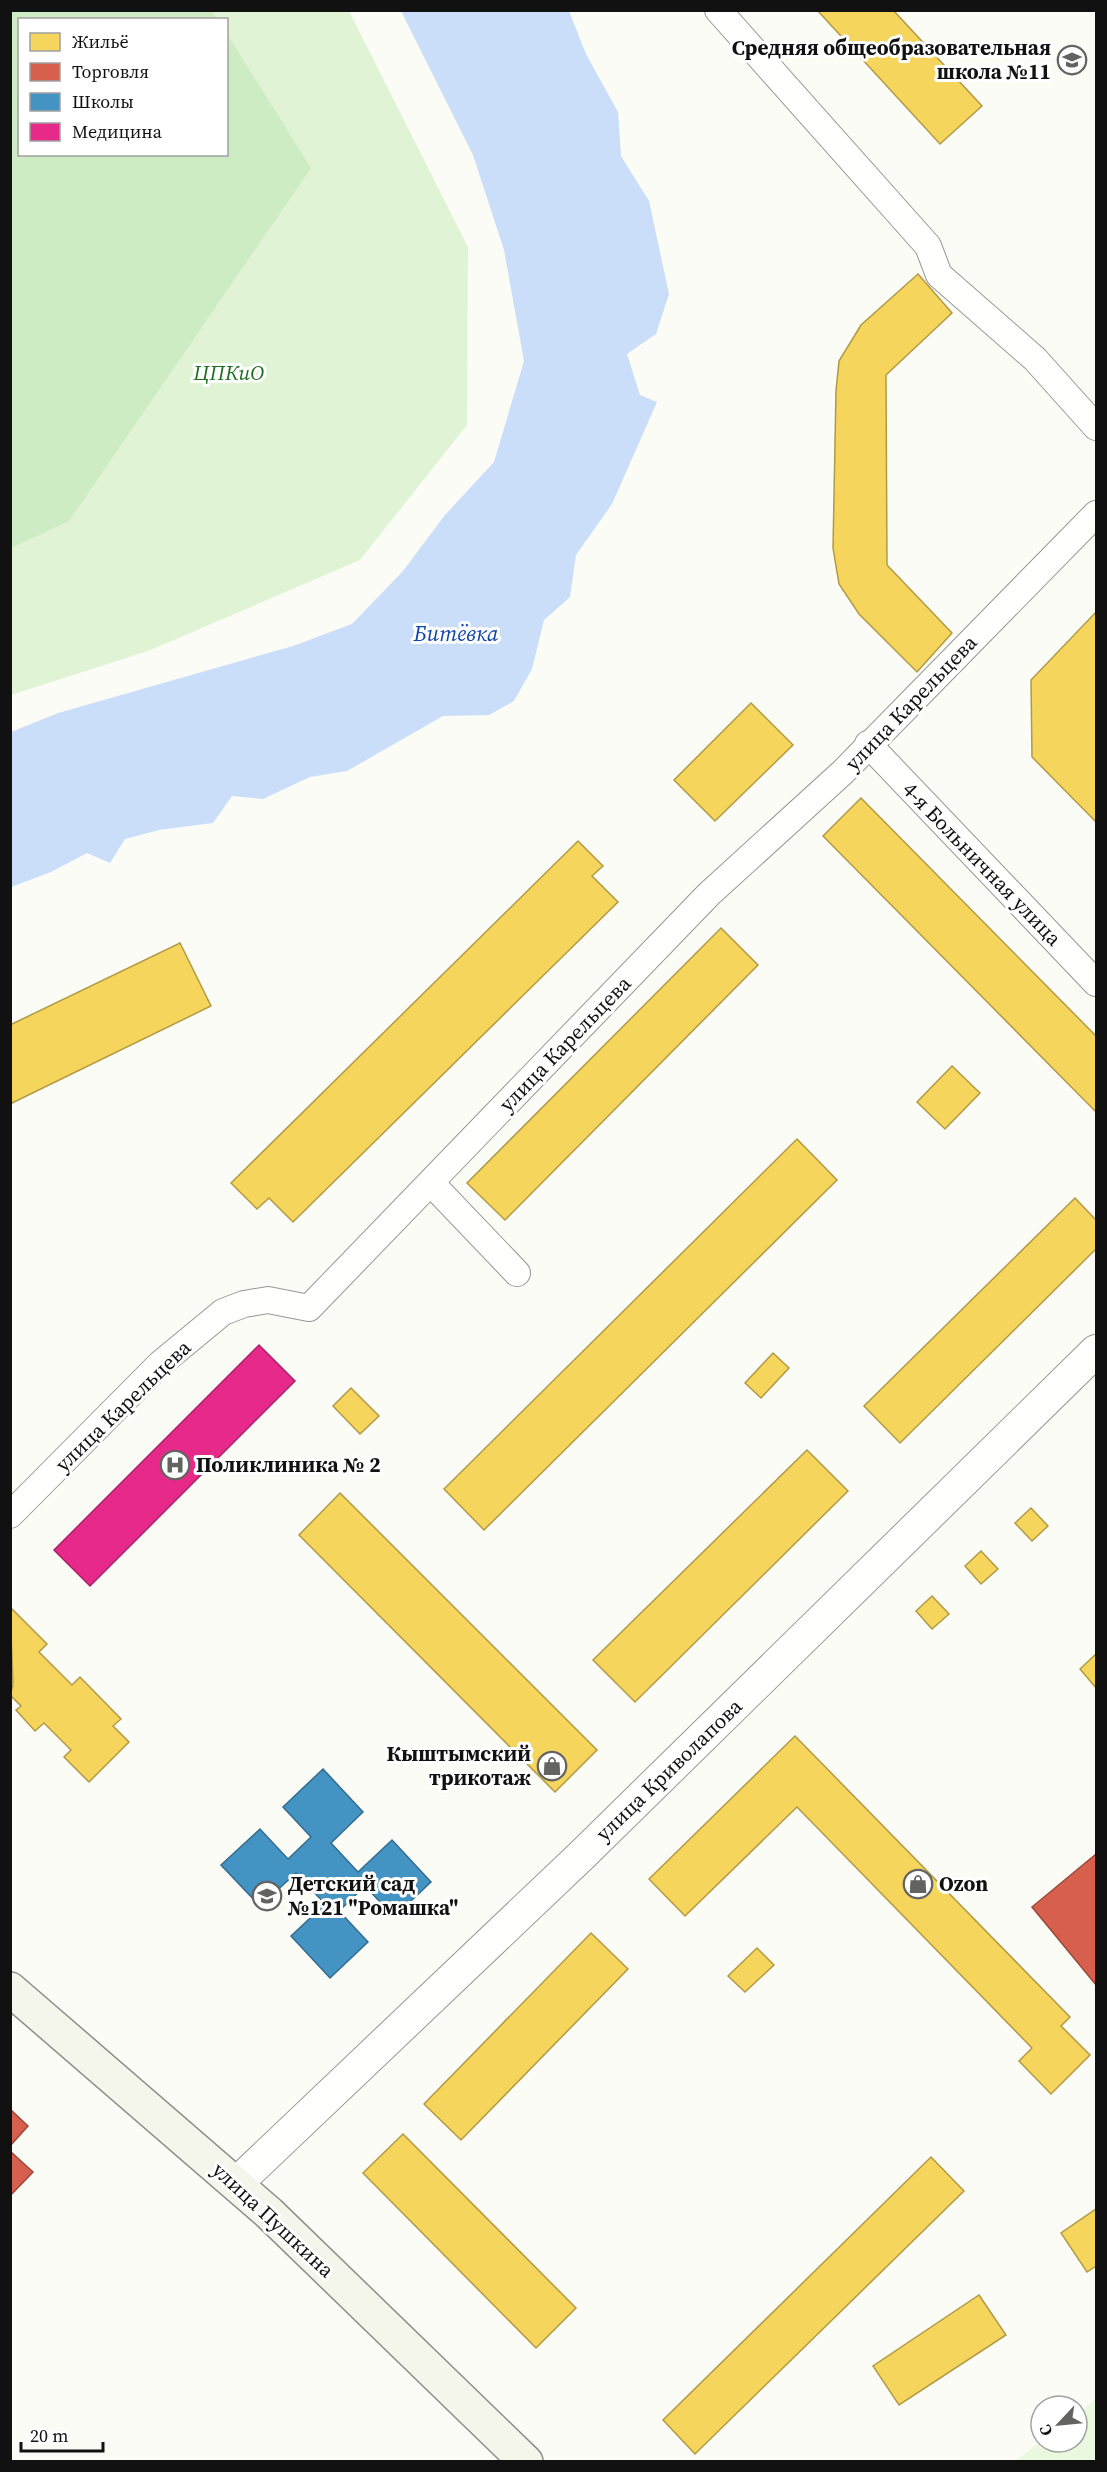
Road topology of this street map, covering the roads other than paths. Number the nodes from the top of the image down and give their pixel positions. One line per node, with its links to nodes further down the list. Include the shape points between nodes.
1 (718, 10): 2 (street, via 928,246 939,274 1035,358)
2 (1096, 427)
3 (1096, 513): 4 (street, улица Карельцева)
4 (868, 744): 5 (street, 4-я Больничная улица); 6 (street, улица Карельцева, via 827,787 709,894)
5 (1096, 983)
6 (431, 1183): 7 (street); 9 (street, улица Карельцева, via 309,1308 268,1300 223,1312 159,1364)
7 (517, 1274)
8 (1096, 1351): 11 (street, улица Криволапова, via 581,1856)
9 (10, 1515)
10 (10, 1989): 11 (main road, улица Пушкина)
11 (237, 2184): 12 (main road, улица Пушкина)
12 (526, 2462)

